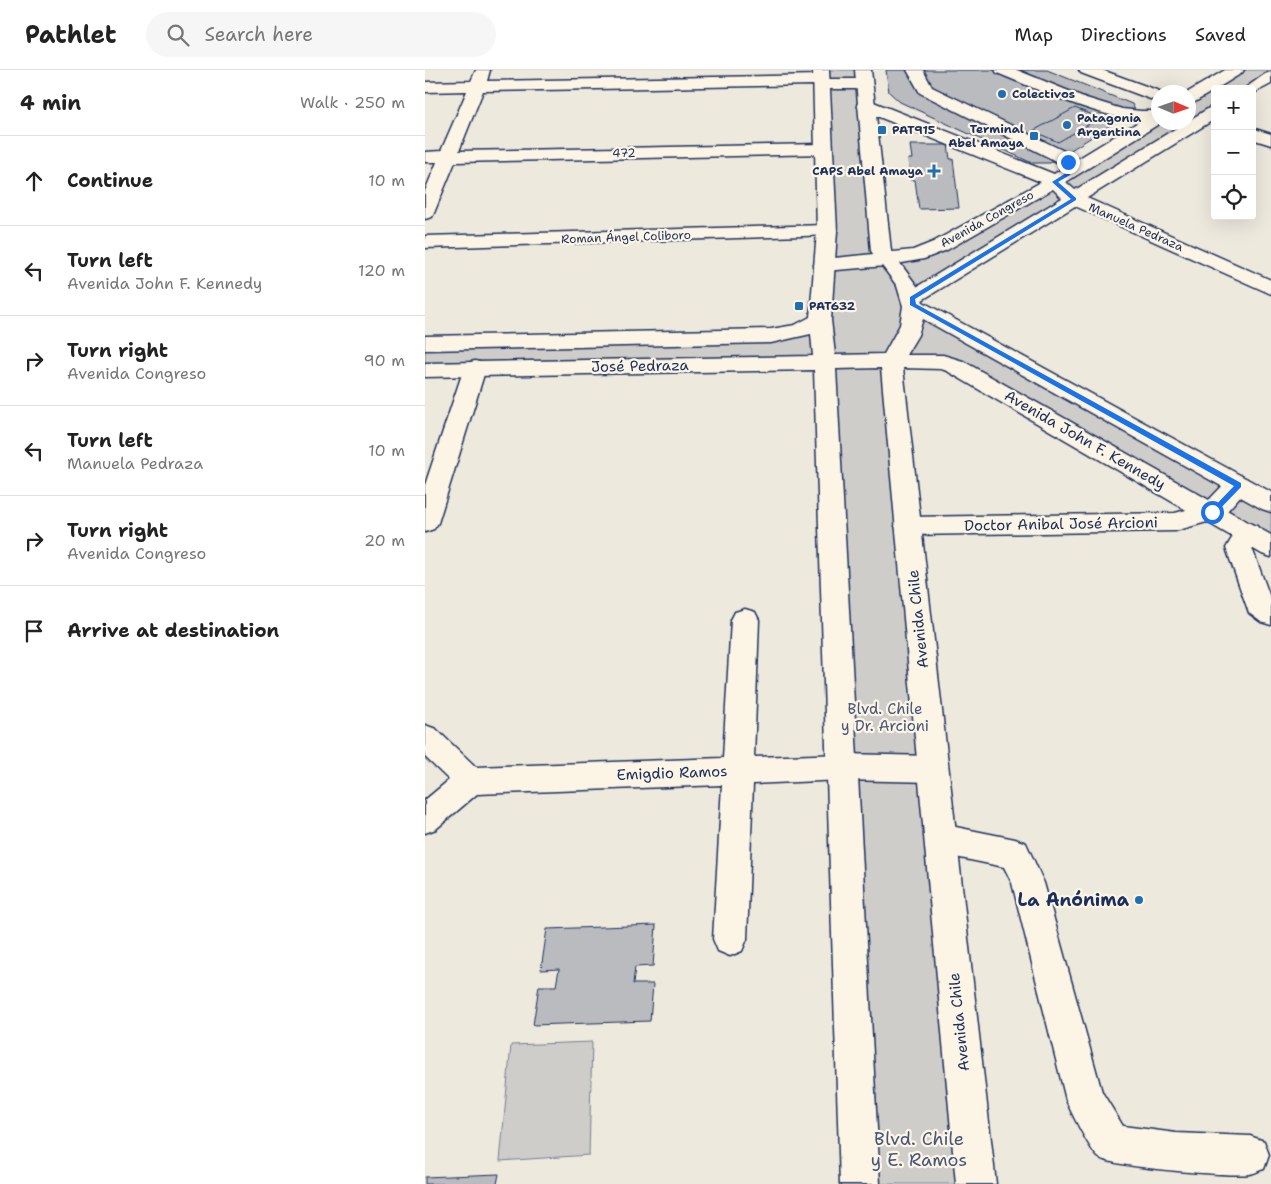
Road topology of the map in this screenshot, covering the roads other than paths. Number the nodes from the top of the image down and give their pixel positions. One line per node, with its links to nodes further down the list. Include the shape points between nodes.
1 (915, 70): 24 (street, via 926,90 1068,162 1070,168)
2 (1003, 70): 16 (street, via 1096,106 1121,113)
3 (1087, 70): 11 (street)
4 (1237, 70): 12 (street)
5 (864, 77): 8 (street); 13 (street)
6 (1271, 77): 9 (street)
7 (480, 78): 8 (street); 10 (street); 22 (street)
8 (821, 78): 21 (street)
9 (1256, 86)
10 (425, 87)
11 (1151, 94)
12 (1196, 95)
13 (865, 105): 24 (street, Manuela Pedraza); 29 (street, via 881,251)
14 (1196, 110): 15 (street)
15 (1211, 114)
16 (1151, 115)
17 (1211, 116): 25 (street, Avenida Congreso)
18 (1151, 121): 24 (street, Avenida Congreso)
19 (1256, 134): 20 (street)
20 (1271, 140)
21 (823, 149): 22 (street, 472); 27 (street)
22 (448, 156): 23 (street, 472); 26 (street)
23 (425, 157)
24 (1062, 178): 25 (street, Manuela Pedraza); 29 (street, Avenida Congreso, via 940,246 917,255)
25 (1074, 199): 31 (street, Manuela Pedraza); 32 (street, Avenida Congreso)
26 (425, 213)
27 (827, 231): 28 (street, Roman Ángel Coliboro); 30 (street)
28 (425, 242)
29 (886, 260): 30 (street); 32 (street, via 907,286)
30 (824, 265): 33 (street)
31 (1271, 288)
32 (913, 301): 35 (street, via 913,324 906,341); 39 (street)
33 (820, 320): 34 (street, José Pedraza, via 801,331 771,336); 36 (street)
34 (425, 343)
35 (891, 361): 36 (street); 41 (street, Avenida John F. Kennedy, via 929,360 955,366); 43 (street, Avenida Chile)
36 (840, 362): 37 (street, José Pedraza); 49 (street)
37 (475, 368): 38 (street, José Pedraza); 42 (street)
38 (425, 370)
39 (1239, 485): 40 (street); 41 (street)
40 (1271, 502)
41 (1212, 512): 43 (street, Doctor Anibal José Arcioni, via 1175,522); 44 (street, Avenida John F. Kennedy)
42 (425, 524)
43 (908, 526): 50 (street, Avenida Chile)
44 (1248, 533): 45 (street, Avenida John F. Kennedy); 46 (street, via 1239,548 1259,606)
45 (1271, 547)
46 (1271, 614)
47 (745, 620): 51 (street)
48 (425, 738): 52 (street)
49 (843, 767): 50 (street, Emigdio Ramos); 51 (street, Emigdio Ramos); 57 (street)
50 (933, 769): 54 (street, Avenida Chile)
51 (738, 770): 52 (street, Emigdio Ramos); 55 (street)
52 (470, 781): 53 (street)
53 (425, 819)
54 (941, 839): 56 (street, via 1015,854 1028,883 1085,1100 1112,1144 1176,1152); 58 (street, Avenida Chile)
55 (730, 939)
56 (1250, 1155)
57 (860, 1184)
58 (976, 1184)

